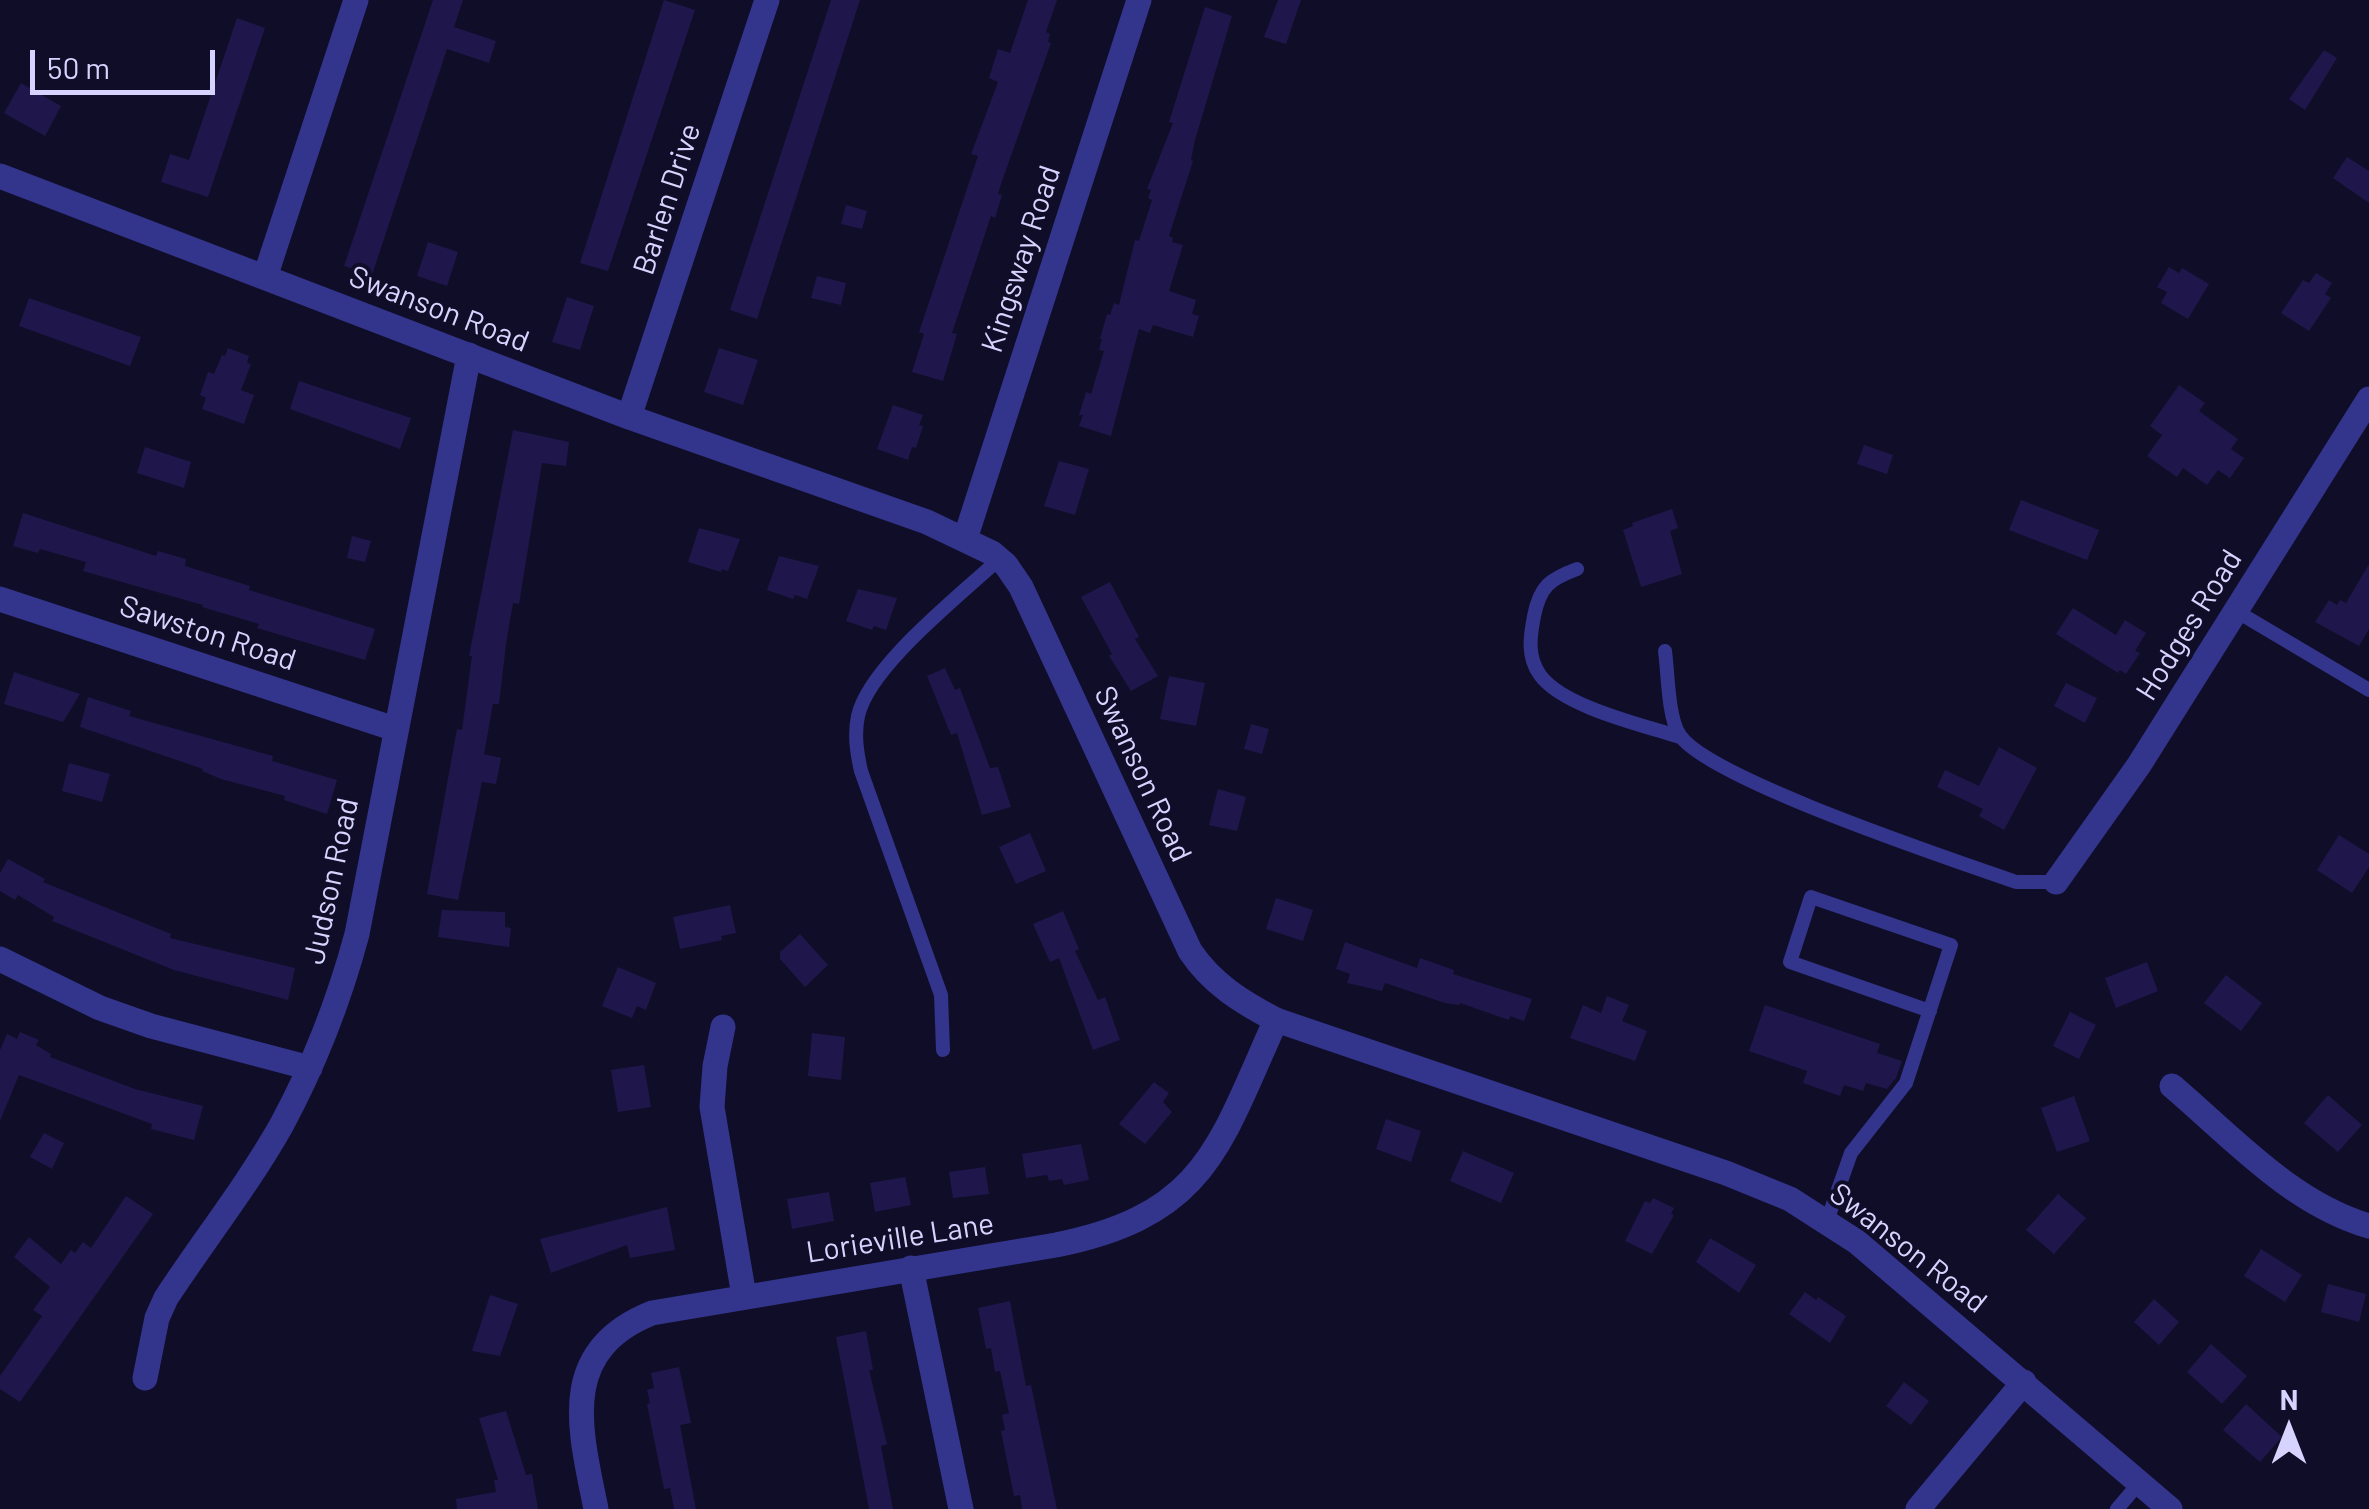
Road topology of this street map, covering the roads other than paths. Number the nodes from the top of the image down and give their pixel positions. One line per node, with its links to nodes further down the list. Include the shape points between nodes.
1 (356, 0): 5 (street)
2 (767, 0): 8 (street, Barlen Drive)
3 (1139, 0): 9 (street, Kingsway Road)
4 (0, 176): 5 (street, Swanson Road)
5 (265, 277): 6 (street, Swanson Road)
6 (470, 355): 8 (street, Swanson Road); 16 (street, Judson Road)
7 (2369, 399): 13 (street, Hodges Road)
8 (629, 418): 9 (street, Swanson Road)
9 (965, 538): 10 (street, Swanson Road)
10 (999, 559): 21 (street, Swanson Road, via 1021,587 1190,950 1226,991); 23 (lane, via 888,665 864,698 856,734 860,771 941,995)
11 (1577, 569): 17 (lane, via 1541,590 1529,641 1541,676 1573,698)
12 (0, 599): 16 (street, Sawston Road)
13 (2236, 611): 15 (lane); 18 (street, Hodges Road)
14 (1665, 650): 17 (lane)
15 (2369, 690)
16 (395, 729): 24 (street, Judson Road, via 357,934)
17 (1680, 737): 18 (lane, via 1740,776 1832,814 2016,882)
18 (2056, 882)
19 (0, 959): 24 (street, via 151,1026)
20 (1930, 1010): 20 (lane, via 1952,945 1812,897 1790,962); 26 (lane, via 1906,1083 1851,1153)
21 (1276, 1020): 26 (street, Swanson Road, via 1744,1180); 28 (street, Lorieville Lane, via 1220,1144 1158,1209 1093,1238)
22 (723, 1026): 29 (street, via 712,1106)
23 (943, 1050)
24 (310, 1068): 30 (street, Judson Road, via 244,1186 166,1298)
25 (2172, 1086): 27 (street, via 2313,1204)
26 (1826, 1221): 31 (street, Swanson Road)
27 (2369, 1226)
28 (911, 1268): 29 (street, Lorieville Lane); 34 (street)
29 (744, 1296): 33 (street, Lorieville Lane, via 652,1312 628,1322 595,1355 582,1389 580,1429)
30 (145, 1378)
31 (2024, 1382): 32 (street, Swanson Road); 35 (street)
32 (2140, 1482): 36 (lane); 37 (street, Swanson Road)
33 (596, 1509)
34 (961, 1509)
35 (1918, 1509)
36 (2116, 1509)
37 (2170, 1509)

